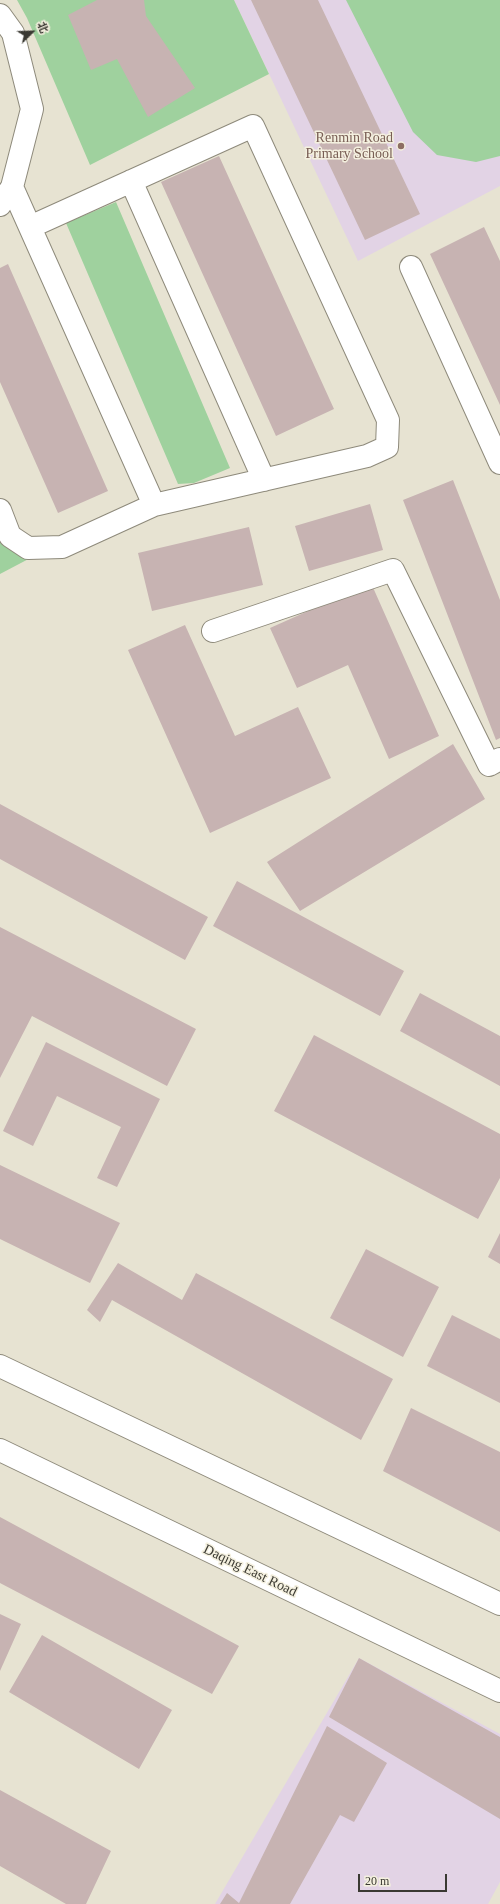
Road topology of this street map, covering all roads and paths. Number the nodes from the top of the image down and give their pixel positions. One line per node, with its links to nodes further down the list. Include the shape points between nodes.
1 (0, 15): 3 (main road, via 12,33 32,109)
2 (131, 181): 5 (main road); 8 (main road); 8 (main road, via 253,126 388,420 387,447 367,456)
3 (12, 187): 4 (main road); 5 (main road)
4 (0, 205)
5 (30, 227): 9 (main road)
6 (411, 267): 7 (main road)
7 (500, 463)
8 (264, 480): 9 (main road)
9 (154, 505): 10 (main road, via 62,547 28,548 10,536)
10 (0, 510)
11 (213, 631): 12 (main road, via 393,570 489,764)
12 (500, 760)
13 (0, 1366): 15 (main road)
14 (0, 1450): 16 (main road, Daqing East Road)
15 (500, 1604)
16 (500, 1691)

